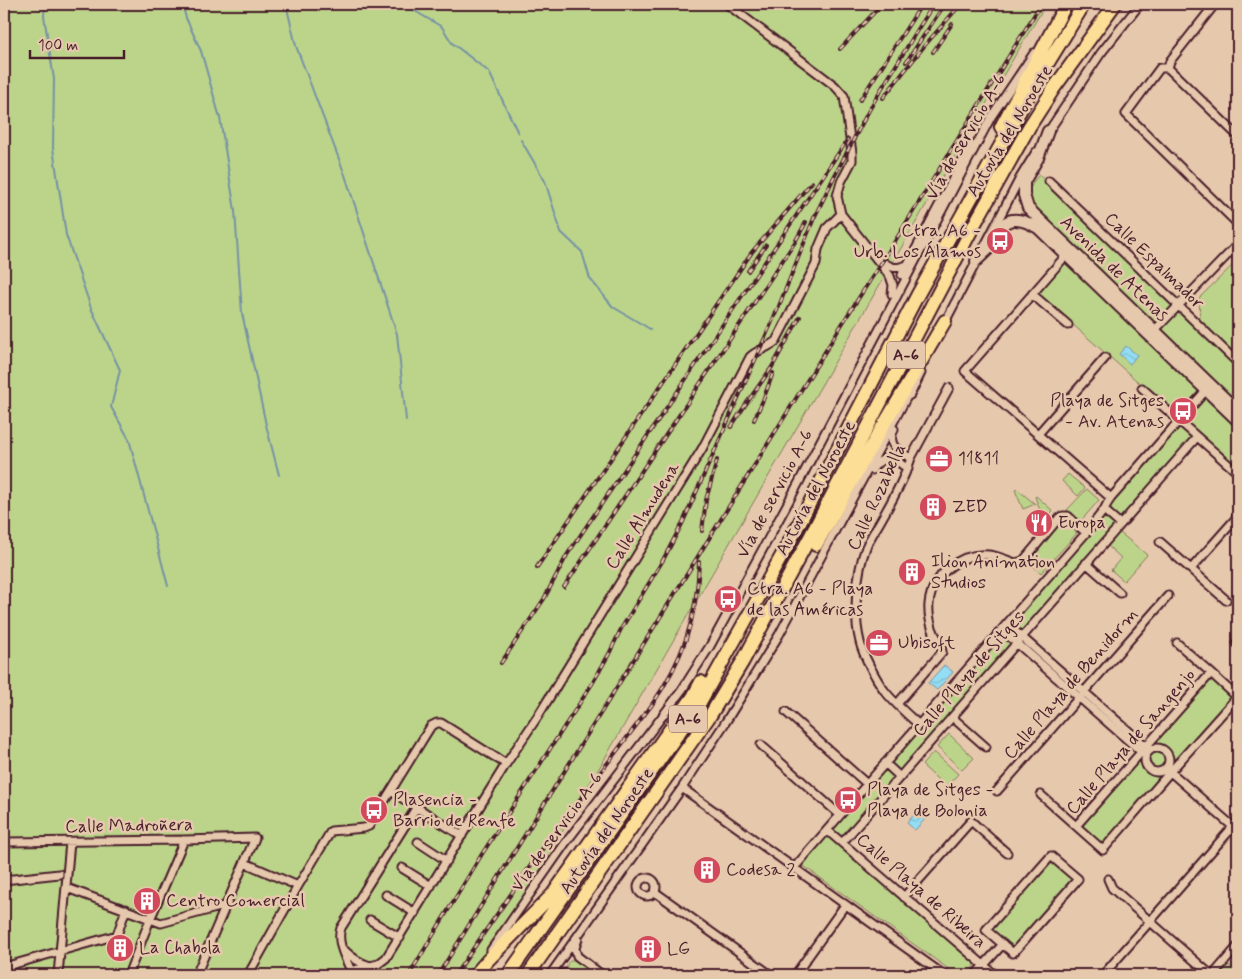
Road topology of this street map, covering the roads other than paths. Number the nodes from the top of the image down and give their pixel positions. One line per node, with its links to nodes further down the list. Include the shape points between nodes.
1 (727, 4): 12 (street, via 844,96 852,161 838,196)
2 (1066, 4): 8 (street, Vía de servicio A-6); 15 (highway, via 954,214)
3 (1084, 4): 15 (highway, Autovía del Noroeste / A-6, via 1032,87)
4 (1115, 4): 61 (highway, Autovía del Noroeste / A-6, via 1029,127 743,661)
5 (1140, 4): 9 (street, via 1101,53)
6 (1215, 4): 7 (street)
7 (1168, 68): 10 (street); 13 (street, via 1160,68 1126,114)
8 (991, 117): 19 (street, via 970,145); 26 (street, Vía de servicio A-6)
9 (1048, 131): 16 (main road, Avenida de Atenas, via 1024,182 1024,195 1028,208); 18 (street)
10 (1238, 136)
11 (1049, 181): 22 (street, Calle Espalmador)
12 (841, 214): 17 (street); 67 (street, Calle Almudena, via 827,228 816,264 776,341 750,357 702,448)
13 (1238, 224)
14 (1238, 244): 22 (street)
15 (942, 251): 47 (highway, Autovía del Noroeste / A-6)
16 (1069, 252): 18 (main road, Avenida de Atenas, via 1028,222 1014,220 1002,226 994,243); 21 (street); 25 (main road, Avenida de Atenas)
17 (876, 257): 19 (street, via 888,266 898,268); 20 (street, via 890,276)
18 (976, 261): 23 (street)
19 (907, 265): 20 (street)
20 (892, 294): 26 (street)
21 (1032, 294): 24 (street); 36 (street, via 965,371)
22 (1178, 305): 25 (street); 28 (street, Calle Espalmador)
23 (945, 321): 29 (street); 61 (highway, via 870,447 752,662 735,689)
24 (1068, 325)
25 (1152, 332): 30 (main road, Avenida de Atenas)
26 (870, 346): 123 (street, Vía de servicio A-6, via 710,646 662,718 564,845)
27 (1105, 358): 36 (street)
28 (1238, 364)
29 (923, 368): 38 (street, via 891,436 899,453); 45 (street)
30 (1208, 387): 33 (main road, Avenida de Atenas); 34 (street, Calle Playa de Sitges); 35 (main road, Avenida de Atenas)
31 (949, 388): 38 (street, Calle Rozabella)
32 (1142, 388): 34 (street)
33 (1238, 411)
34 (1179, 421): 37 (street); 41 (street, Calle Playa de Sitges)
35 (1238, 421)
36 (1038, 434): 41 (street)
37 (1196, 437): 40 (street); 44 (street, Calle Playa de Sitges)
38 (912, 458): 39 (street, Calle Rozabella)
39 (908, 469): 45 (street, via 897,461 884,459 876,464); 59 (street, Calle Rozabella, via 866,547 856,607 860,643 872,672)
40 (1238, 473)
41 (1111, 498): 42 (street, Calle Playa de Sitges)
42 (1104, 510): 44 (street); 46 (street, Calle Playa de Sitges)
43 (1238, 516): 50 (street)
44 (1120, 524): 49 (street, Calle Playa de Sitges)
45 (836, 528): 72 (street, via 779,635)
46 (1086, 533): 54 (street, Calle Playa de Sitges); 59 (street, via 1068,516 1063,516 1022,561 1015,563 990,555 976,555 951,565 934,588 929,605 930,620 942,652)
47 (790, 541): 123 (highway, via 767,566 693,697 553,894); 124 (highway, Autovía del Noroeste / A-6, via 699,704)
48 (1160, 542): 50 (street)
49 (1086, 563): 51 (street); 55 (street, Calle Playa de Sitges)
50 (1191, 569): 53 (street)
51 (1120, 593)
52 (1168, 596): 58 (street, Calle Playa de Benidorm)
53 (1226, 600)
54 (1004, 627): 55 (street); 63 (street, Calle Playa de Sitges)
55 (1019, 640): 58 (street); 62 (street, Calle Playa de Sitges)
56 (1177, 644): 57 (street)
57 (1211, 673): 66 (street, Calle Playa de Sangenjo); 69 (street, Calle Playa de Sangenjo, via 1237,697)
58 (1081, 695): 66 (street); 74 (street, Calle Playa de Benidorm)
59 (897, 704): 63 (street, Calle Rozabella)
60 (786, 712): 71 (street)
61 (711, 714): 125 (highway, Autovía del Noroeste / A-6)
62 (952, 718): 65 (street); 70 (street, Calle Playa de Sitges)
63 (919, 725): 68 (street, Calle Playa de Sitges)
64 (761, 744): 77 (street)
65 (986, 747)
66 (1146, 751): 69 (street, via 1158,748 1165,752 1169,759); 69 (street, via 1145,764 1149,770 1157,773); 78 (street, Calle Playa de Sangenjo)
67 (506, 764): 73 (street, via 437,723 431,726); 81 (street, Calle Almudena)
68 (885, 764): 70 (street); 71 (street, Calle Playa de Sitges)
69 (1168, 770): 78 (street, Calle Playa de Sangenjo, via 1103,850); 79 (street)
70 (900, 777): 86 (street, Calle Playa de Sitges)
71 (867, 784): 77 (street, Calle Playa de Sitges)
72 (682, 788): 91 (street); 108 (street)
73 (391, 791): 76 (street); 95 (street, via 369,826 331,831)
74 (997, 791)
75 (1041, 795): 78 (street)
76 (416, 808): 81 (street); 112 (street, via 341,928)
77 (840, 815): 80 (street, Calle Playa de Sitges)
78 (1076, 826)
79 (1237, 826): 107 (street)
80 (827, 830): 86 (street, Calle Playa de Ribeira); 91 (street, Calle Playa de Sitges)
81 (462, 836): 88 (street, Calle Almudena)
82 (184, 840): 84 (street, Calle Madroñera); 89 (street, Calle Madroñera, via 255,838); 105 (street)
83 (4, 842): 84 (street, Calle Madroñera)
84 (70, 842): 97 (street)
85 (418, 842): 88 (street)
86 (842, 843): 100 (street, Calle Playa de Ribeira)
87 (1007, 853): 100 (street, via 971,821)
88 (447, 861): 96 (street, Calle Almudena)
89 (245, 863): 95 (street); 101 (street)
90 (402, 868): 96 (street)
91 (794, 868): 102 (street)
92 (59, 874): 94 (street)
93 (1108, 879): 107 (street, via 1112,888)
94 (4, 880)
95 (298, 886): 122 (street)
96 (431, 886): 104 (street, Calle Almudena)
97 (67, 888): 103 (street); 113 (street)
98 (654, 892): 129 (street)
99 (386, 894): 104 (street)
100 (904, 897): 114 (street, Calle Playa de Ribeira)
101 (227, 905): 105 (street, via 161,923); 121 (street)
102 (845, 905): 130 (street); 131 (street)
103 (126, 909): 105 (street); 113 (street, via 117,935)
104 (415, 913): 109 (street, Calle Almudena)
105 (150, 920): 120 (street)
106 (370, 920): 109 (street)
107 (1150, 922): 134 (street); 135 (street)
108 (584, 926): 118 (street, via 574,948 577,956); 126 (street)
109 (400, 938): 116 (street, Calle Almudena, via 386,958)
110 (1002, 944): 110 (street, via 1013,953 1078,879 1051,856 986,930); 114 (street)
111 (1238, 946): 135 (street)
112 (342, 948): 116 (street, via 352,958); 117 (street)
113 (60, 951): 115 (street); 119 (street)
114 (984, 965): 132 (street); 133 (street, Calle Playa de Ribeira)
115 (4, 966)
116 (370, 966): 117 (street, Calle Almudena)
117 (350, 973)
118 (598, 974)
119 (58, 975)
120 (128, 975)
121 (196, 975)
122 (248, 975)
123 (474, 975)
124 (508, 975)
125 (528, 975)
126 (550, 975)
127 (558, 975): 128 (street)
128 (568, 975)
129 (771, 975)
130 (795, 975)
131 (944, 975)
132 (975, 975)
133 (995, 975)
134 (1104, 975)
135 (1212, 975)

